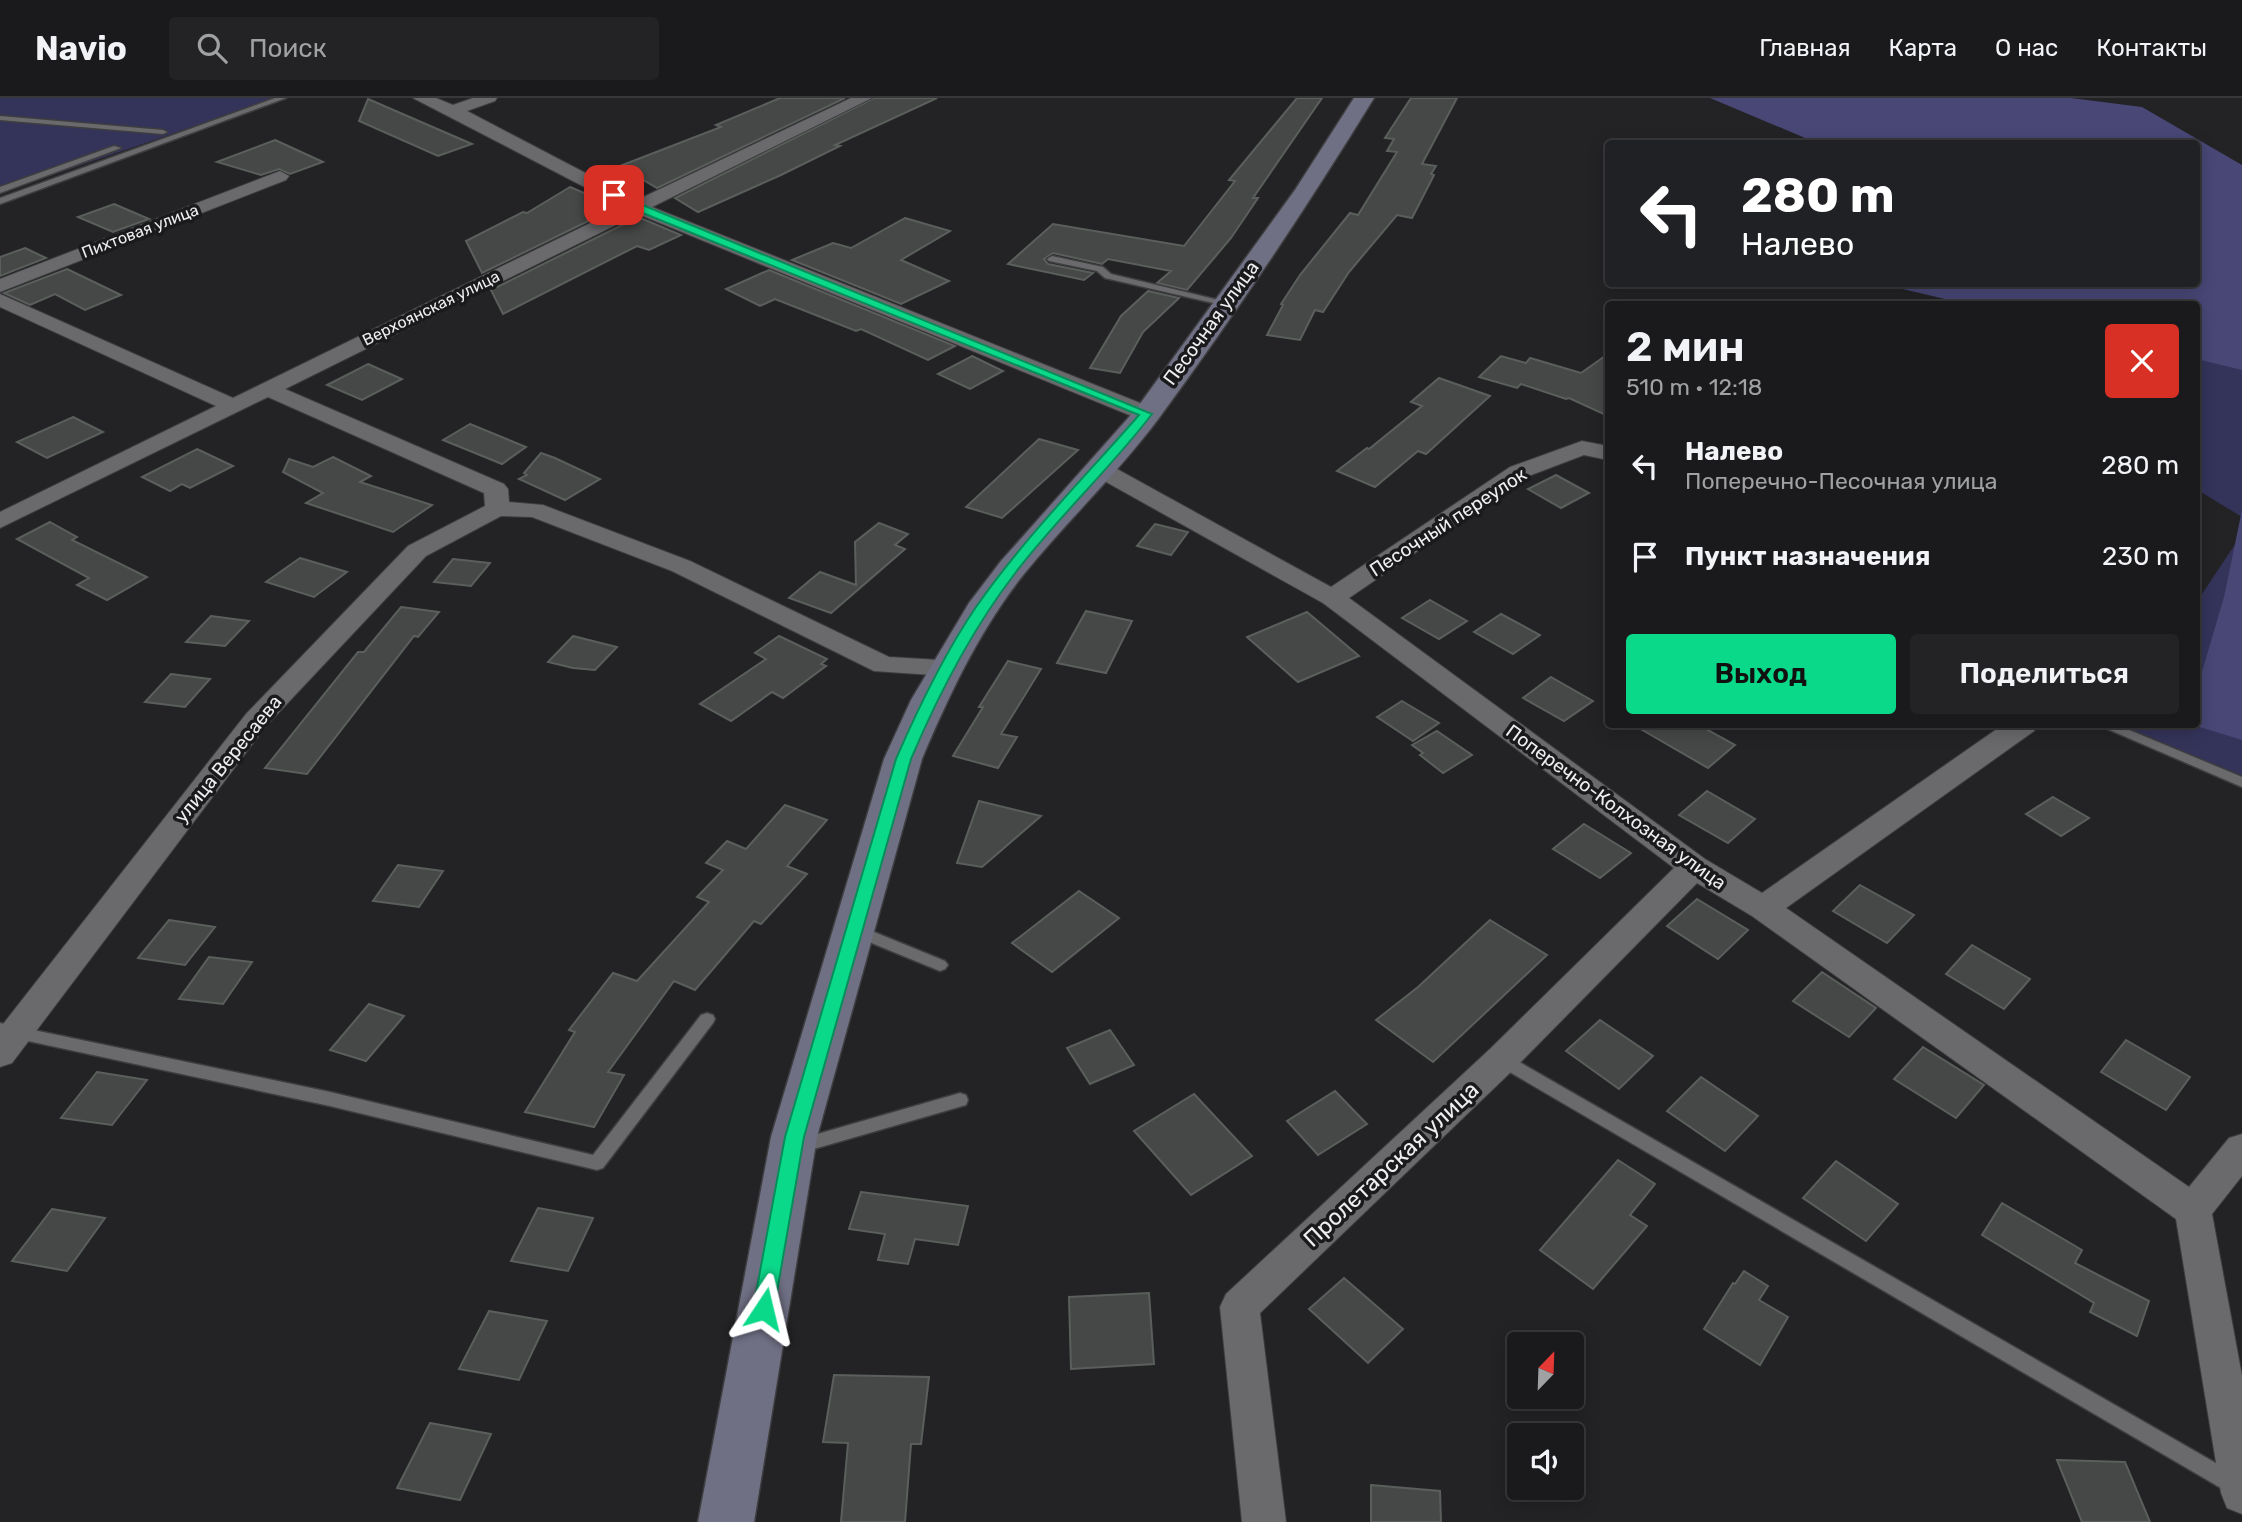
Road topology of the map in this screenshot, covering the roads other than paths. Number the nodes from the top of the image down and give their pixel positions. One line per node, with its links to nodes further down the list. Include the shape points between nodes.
1 (257, 98): 9 (lane)
2 (282, 98): 12 (lane)
3 (421, 98): 7 (street)
4 (489, 98): 7 (street)
5 (864, 98): 13 (street, Верхоянская улица)
6 (1364, 98): 17 (main road, Песочная улица, via 1305,192)
7 (453, 110): 13 (street)
8 (0, 118): 9 (lane)
9 (163, 132): 11 (lane)
10 (280, 176): 15 (street, Пихтовая улица)
11 (0, 190)
12 (0, 201)
13 (637, 206): 18 (street, Верхоянская улица); 20 (street)
14 (1052, 259): 17 (lane)
15 (0, 286)
16 (0, 300): 19 (street)
17 (1226, 303): 20 (main road, Песочная улица)
18 (268, 388): 19 (street, Верхоянская улица); 23 (street, via 496,489)
19 (233, 406): 24 (street, Верхоянская улица)
20 (1146, 414): 22 (main road, Песочная улица)
21 (1605, 452): 25 (street, Песочный переулок, via 1582,448 1518,472)
22 (1098, 468): 25 (street, Поперечно-Колхозная улица); 26 (main road, Песочная улица, via 1012,568)
23 (497, 509): 26 (street, via 535,510 681,566 884,665); 35 (street, улица Вересаева, via 417,551 256,719)
24 (0, 522)
25 (1332, 598): 30 (street, Поперечно-Колхозная улица)
26 (947, 667): 32 (main road, Песочная улица, via 904,759)
27 (2018, 728): 31 (street)
28 (2112, 728): 29 (lane)
29 (2242, 782)
30 (1694, 867): 31 (street, Поперечно-Колхозная улица); 36 (street, Пролетарская улица)
31 (1763, 908): 40 (street, Поперечно-Колхозная улица)
32 (854, 930): 33 (lane); 38 (main road, Песочная улица)
33 (940, 965)
34 (707, 1019): 35 (lane, via 597,1163 330,1099)
35 (5, 1038)
36 (1502, 1059): 41 (lane); 43 (street, Пролетарская улица, via 1240,1307)
37 (960, 1100): 38 (lane)
38 (792, 1149): 42 (main road, Песочная улица)
39 (2242, 1149): 40 (street)
40 (2193, 1210): 41 (street)
41 (2241, 1491)
42 (726, 1522)
43 (1264, 1522)

